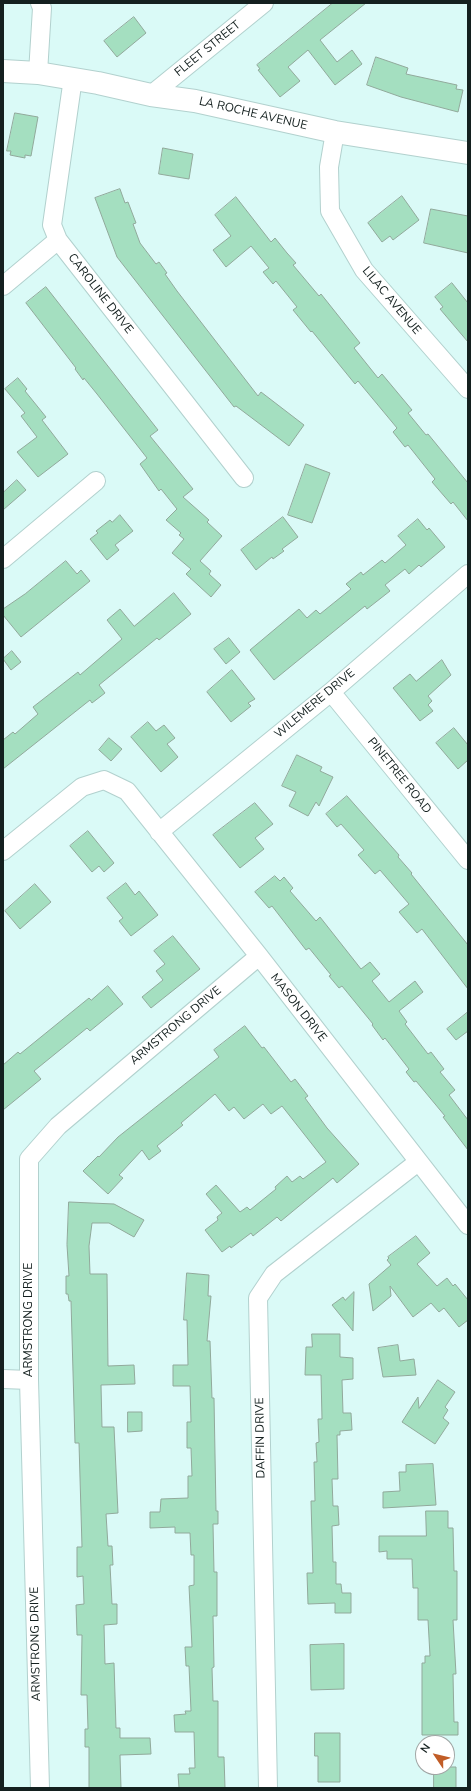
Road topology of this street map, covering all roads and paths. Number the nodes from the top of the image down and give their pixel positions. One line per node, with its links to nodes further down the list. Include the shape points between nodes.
1 (40, 3): 4 (street, via 42,8)
2 (264, 3): 6 (street, FLEET STREET)
3 (3, 71): 4 (main road, LA ROCHE AVENUE)
4 (38, 73): 5 (main road, LA ROCHE AVENUE)
5 (73, 78): 6 (main road, LA ROCHE AVENUE); 9 (street, CAROLINE DRIVE, via 52,225)
6 (151, 95): 7 (main road, LA ROCHE AVENUE, via 195,101)
7 (335, 132): 8 (main road, LA ROCHE AVENUE); 11 (street, LILAC AVENUE, via 329,167 330,211 364,270)
8 (468, 153)
9 (58, 240): 10 (street); 12 (street, CAROLINE DRIVE)
10 (3, 286)
11 (468, 389)
12 (244, 478)
13 (96, 481): 14 (street)
14 (3, 559)
15 (468, 574): 16 (street, WILEMERE DRIVE)
16 (331, 692): 17 (street, WILEMERE DRIVE); 19 (street, PINETREE ROAD)
17 (159, 832): 18 (street, MASON DRIVE, via 127,791 104,780 82,787); 20 (street, MASON DRIVE)
18 (3, 851)
19 (468, 860)
20 (259, 956): 21 (street, MASON DRIVE); 24 (street, ARMSTRONG DRIVE, via 58,1126 29,1159)
21 (418, 1162): 22 (street, MASON DRIVE); 26 (street, DAFFIN DRIVE, via 274,1274 258,1298)
22 (468, 1225)
23 (3, 1380): 24 (street)
24 (29, 1380): 25 (street, ARMSTRONG DRIVE)
25 (40, 1788)
26 (268, 1788)

